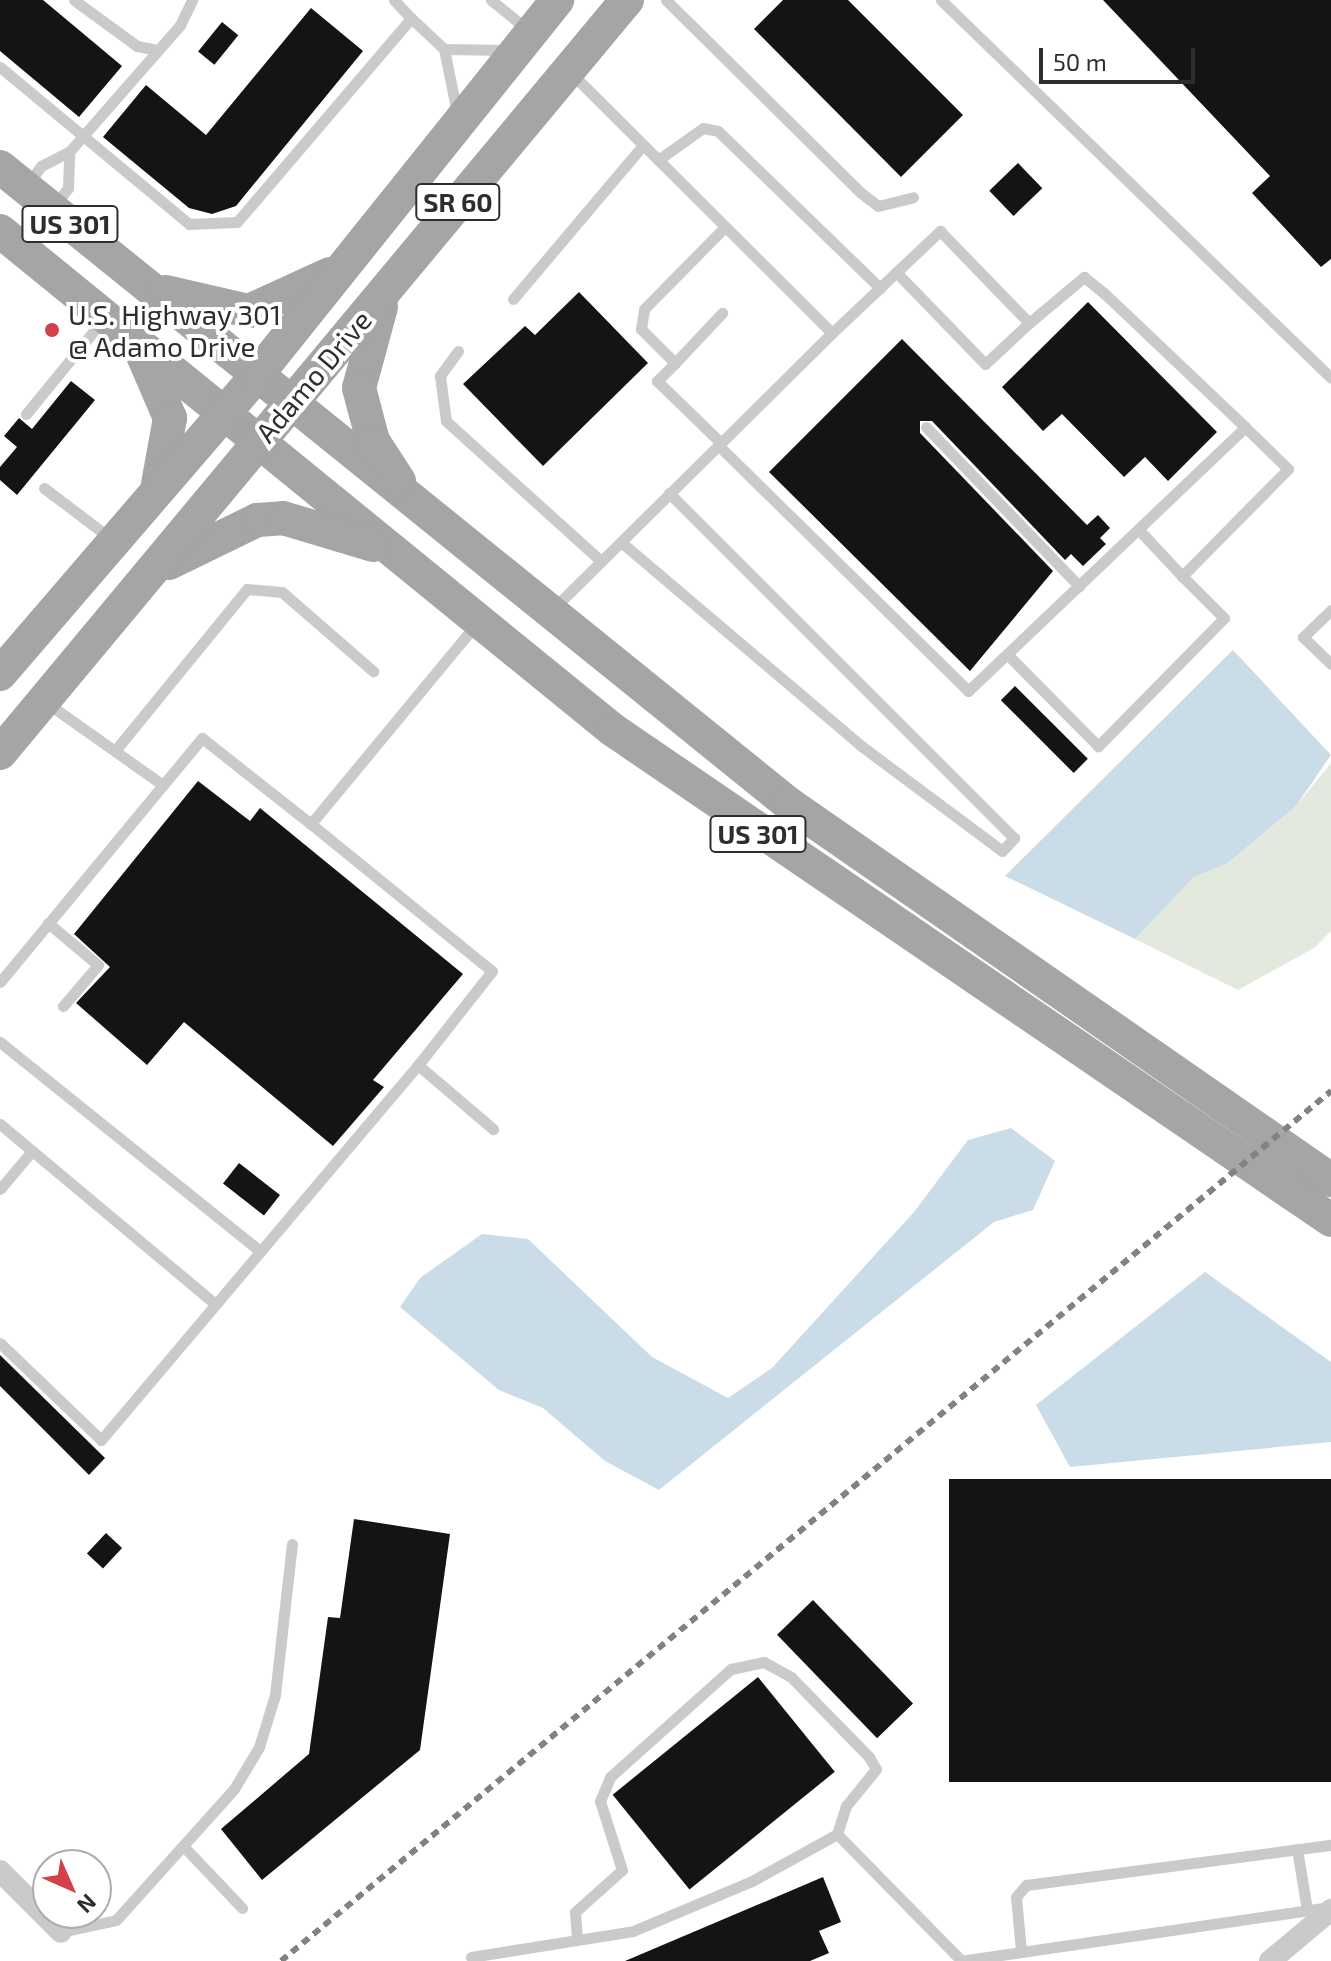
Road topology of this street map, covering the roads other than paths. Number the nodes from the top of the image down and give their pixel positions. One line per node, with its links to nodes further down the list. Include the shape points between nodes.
1 (74, 0): 13 (lane, via 137,46)
2 (178, 0): 9 (lane)
3 (394, 0): 10 (lane)
4 (491, 0): 11 (lane)
5 (557, 0): 11 (main road, Adamo Drive / SR 60)
6 (627, 0): 15 (main road, Adamo Drive / SR 60)
7 (666, 0): 22 (lane, via 861,193 878,206)
8 (941, 0): 40 (lane)
9 (190, 5): 13 (lane)
10 (411, 18): 12 (lane); 17 (lane, via 237,222 189,224)
11 (525, 42): 12 (lane); 16 (main road, Adamo Drive / SR 60)
12 (444, 49): 16 (lane)
13 (158, 50): 17 (lane)
14 (0, 67): 17 (lane)
15 (568, 70): 18 (lane); 28 (main road, Adamo Drive / SR 60)
16 (459, 126): 26 (main road, Adamo Drive / SR 60)
17 (84, 135): 19 (lane)
18 (643, 145): 20 (lane); 31 (lane)
19 (69, 152): 21 (lane); 23 (lane, via 68,188)
20 (658, 160): 24 (lane); 30 (lane, via 703,128 718,131)
21 (13, 177): 23 (main road, US 301)
22 (913, 197)
23 (52, 209): 29 (main road, US 301)
24 (725, 227): 35 (lane); 38 (lane, via 644,309 641,329)
25 (0, 231): 33 (main road, US 301)
26 (337, 270): 29 (main road, via 236,312); 39 (main road, Adamo Drive / SR 60)
27 (896, 272): 30 (lane); 34 (lane, via 940,231); 34 (lane, via 985,364)
28 (392, 281): 41 (main road, Adamo Drive / SR 60); 51 (main road, via 366,346 359,388 373,441)
29 (140, 283): 39 (main road, US 301)
30 (880, 288): 35 (lane)
31 (513, 299)
32 (722, 313): 38 (lane)
33 (106, 316): 36 (main road, US 301); 43 (lane)
34 (1029, 323): 45 (lane, via 1084,277)
35 (832, 333): 47 (lane)
36 (134, 339): 42 (main road, US 301); 49 (main road, via 170,418)
37 (458, 351): 56 (lane, via 440,376 446,421)
38 (675, 363): 47 (lane, via 657,381)
39 (256, 376): 41 (main road, US 301); 42 (main road, Adamo Drive)
40 (1331, 378)
41 (290, 404): 46 (main road, Adamo Drive / SR 60); 51 (main road, US 301)
42 (224, 413): 46 (main road, US 301); 49 (main road, Adamo Drive)
43 (26, 414)
44 (926, 427): 59 (lane)
45 (1245, 427): 52 (lane); 57 (lane, via 1288,469)
46 (259, 441): 55 (main road, US 301); 58 (main road, Adamo Drive / SR 60)
47 (720, 444): 50 (lane); 63 (lane, via 968,691)
48 (44, 488): 53 (lane)
49 (155, 491): 53 (main road, Adamo Drive)
50 (669, 493): 54 (lane); 54 (lane, via 1014,838 1002,851 860,745)
51 (419, 511): 61 (main road, US 301)
52 (1139, 530): 57 (lane); 59 (lane)
53 (114, 541): 66 (main road, Adamo Drive)
54 (621, 542): 56 (lane)
55 (390, 550): 58 (main road, via 306,523 257,520); 62 (main road, US 301)
56 (601, 561): 61 (lane)
57 (1182, 576): 63 (lane, via 1224,618 1098,746)
58 (145, 578): 67 (main road, Adamo Drive / SR 60)
59 (1079, 586): 63 (lane)
60 (1331, 610): 64 (lane, via 1303,637)
61 (547, 615): 80 (main road, US 301, via 801,813)
62 (477, 623): 71 (lane); 82 (main road, US 301, via 728,813)
63 (1007, 654)
64 (1331, 664)
65 (373, 671): 68 (lane, via 282,592 247,589)
66 (0, 674)
67 (43, 699): 68 (lane); 69 (main road, Adamo Drive / SR 60)
68 (118, 747): 70 (lane)
69 (0, 753)
70 (163, 785): 71 (lane, via 202,738); 72 (lane)
71 (311, 824): 76 (lane, via 492,971)
72 (48, 923): 73 (lane); 74 (lane, via 98,965)
73 (0, 982)
74 (63, 1006)
75 (0, 1042): 83 (lane)
76 (418, 1065): 78 (lane); 83 (lane)
77 (0, 1124): 79 (lane)
78 (493, 1129)
79 (32, 1151): 81 (lane); 84 (lane)
80 (1319, 1172)
81 (0, 1189)
82 (1331, 1220)
83 (256, 1248): 84 (lane)
84 (214, 1303): 85 (lane, via 101,1440)
85 (0, 1343)
86 (292, 1544): 90 (lane, via 275,1695 259,1747)
87 (837, 1834): 96 (lane, via 752,1881 633,1931); 96 (lane, via 846,1806 876,1769 869,1757 791,1677 764,1662 731,1669 610,1777 600,1801 622,1870 575,1912); 99 (lane)
88 (1331, 1845): 89 (lane)
89 (1297, 1849): 94 (lane); 97 (lane, via 1026,1885 1016,1897)
90 (187, 1850): 92 (lane); 95 (lane, via 116,1920)
91 (0, 1871): 95 (street)
92 (242, 1908)
93 (1331, 1908): 94 (lane); 100 (street)
94 (1307, 1910): 97 (lane)
95 (61, 1932)
96 (577, 1940): 98 (lane)
97 (1021, 1951): 99 (lane)
98 (471, 1957)
99 (961, 1961)
100 (1270, 1961)

